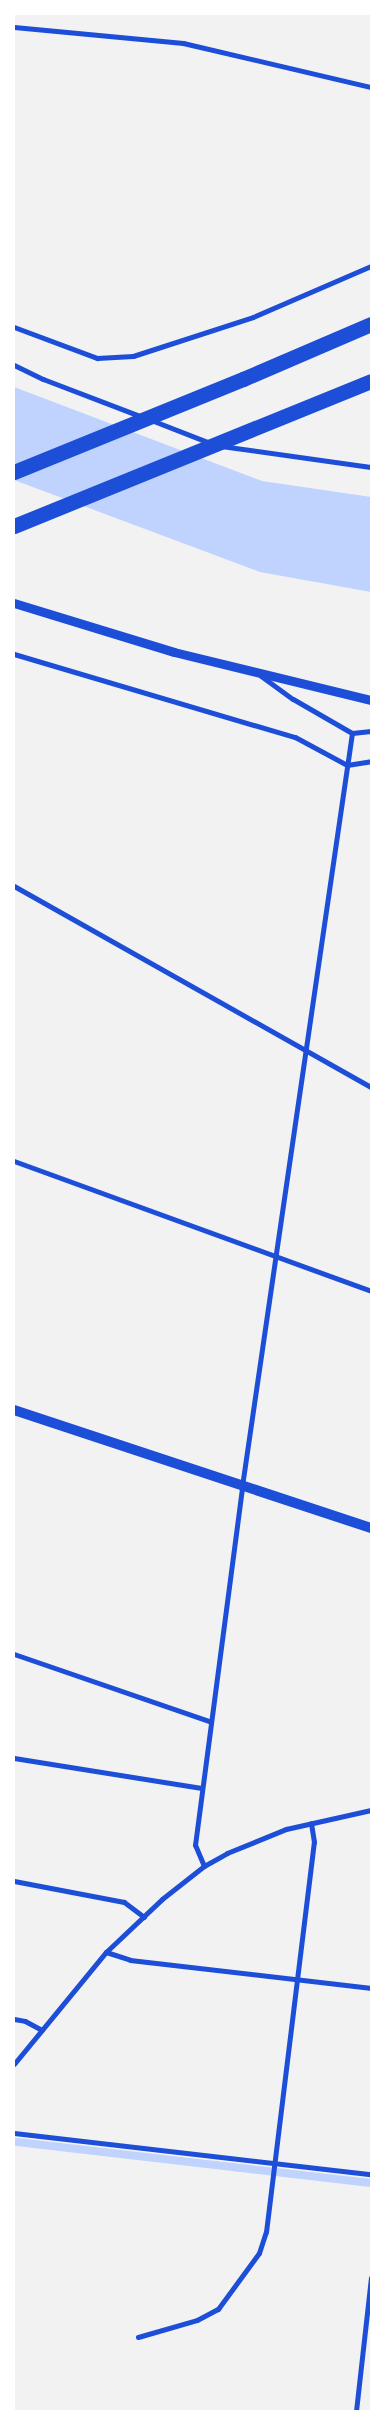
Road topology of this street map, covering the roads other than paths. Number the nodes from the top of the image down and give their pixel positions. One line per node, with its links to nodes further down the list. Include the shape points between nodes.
1 (14, 27): 2 (street, via 183,43)
2 (371, 87)
3 (371, 266): 5 (street, via 253,317 133,356 97,358)
4 (371, 324): 9 (highway)
5 (14, 326)
6 (14, 365): 8 (street, via 224,448)
7 (371, 381): 10 (highway)
8 (371, 467)
9 (14, 472)
10 (14, 526)
11 (14, 603): 13 (street, via 174,652)
12 (14, 654): 18 (street, via 295,737)
13 (256, 672): 14 (street); 16 (street, via 293,699)
14 (371, 700)
15 (371, 731): 16 (street)
16 (352, 733): 18 (street)
17 (371, 761): 18 (street)
18 (347, 765): 20 (street)
19 (14, 886): 20 (street)
20 (306, 1050): 21 (street); 23 (street)
21 (371, 1087)
22 (14, 1161): 23 (street)
23 (276, 1257): 24 (street); 26 (street)
24 (371, 1291)
25 (14, 1410): 26 (main road)
26 (242, 1486): 27 (main road); 29 (street)
27 (371, 1528)
28 (14, 1654): 29 (street)
29 (211, 1722): 31 (street)
30 (14, 1758): 31 (street)
31 (202, 1788): 34 (street, via 195,1845)
32 (371, 1810): 33 (street)
33 (311, 1823): 34 (street, via 286,1829); 38 (street, via 314,1842)
34 (204, 1866): 36 (street)
35 (14, 1881): 36 (street, via 124,1902)
36 (144, 1917): 37 (street)
37 (106, 1952): 38 (street, via 130,1960); 41 (street)
38 (297, 1980): 39 (street); 44 (street)
39 (371, 1988)
40 (14, 2019): 41 (street)
41 (42, 2030): 42 (street)
42 (14, 2064)
43 (14, 2134): 44 (street)
44 (275, 2163): 45 (street); 47 (street, via 266,2232 259,2253 218,2309 197,2320)
45 (371, 2174)
46 (371, 2278): 48 (street)
47 (138, 2337)
48 (356, 2411)

